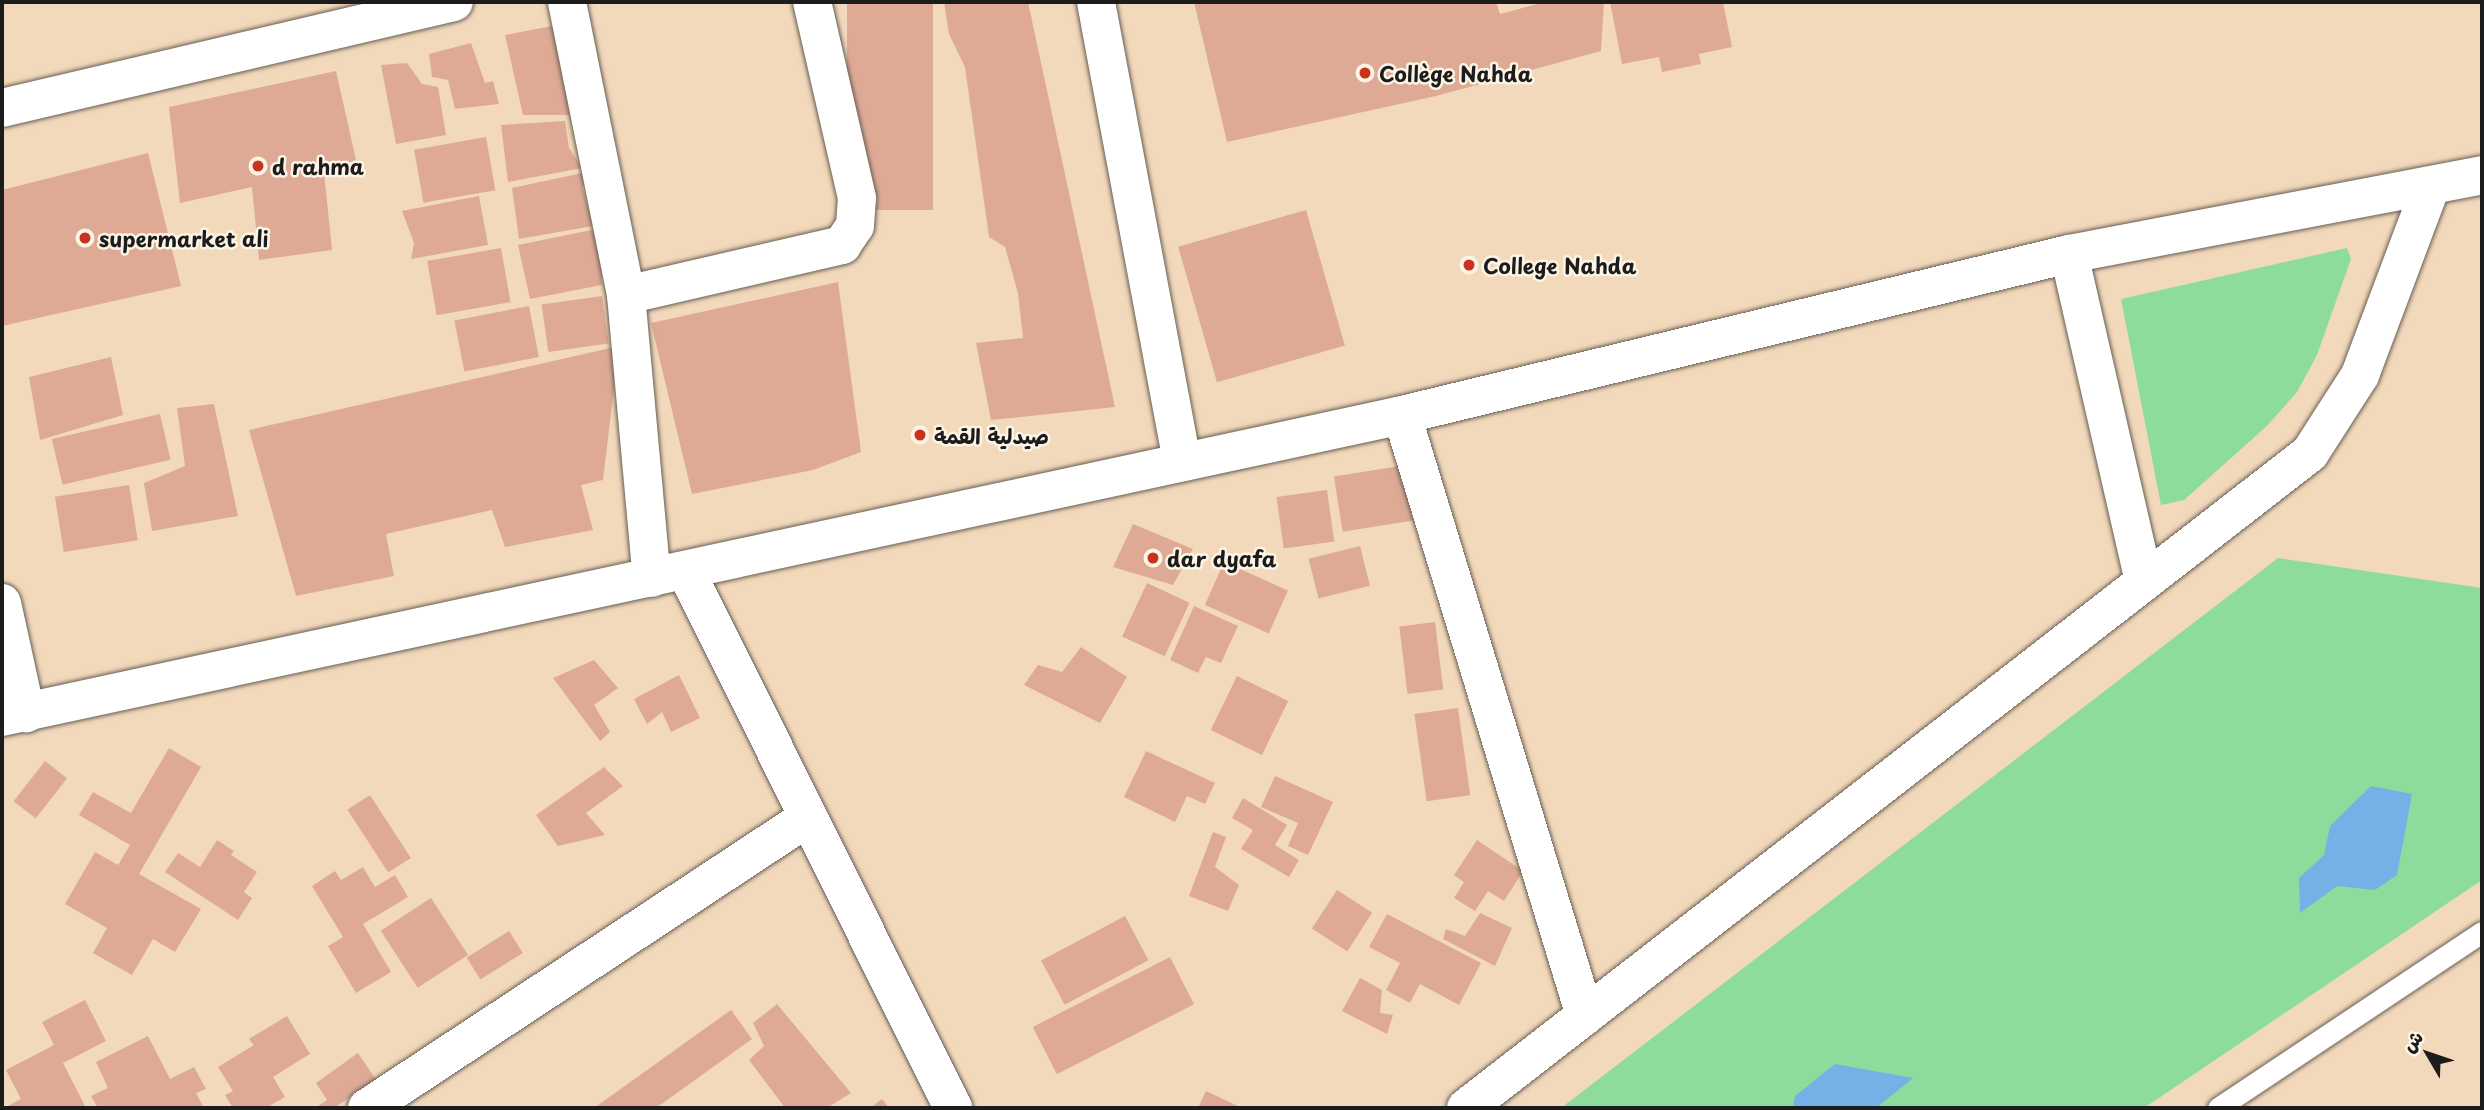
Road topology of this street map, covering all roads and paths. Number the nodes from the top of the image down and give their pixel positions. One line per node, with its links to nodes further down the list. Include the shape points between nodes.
1 (454, 2): 5 (street)
2 (567, 2): 9 (street)
3 (812, 2): 9 (street, via 857,198 855,226 842,245)
4 (1096, 2): 11 (street)
5 (2, 108)
6 (2482, 175): 7 (street)
7 (2431, 186): 8 (street); 13 (street, via 2360,375 2310,453)
8 (2069, 254): 10 (street); 13 (street)
9 (626, 295): 12 (street)
10 (1402, 415): 11 (street); 18 (street)
11 (1182, 462): 12 (street)
12 (669, 575): 15 (street); 16 (street)
13 (2144, 582): 18 (street)
14 (2, 603): 15 (street)
15 (14, 715)
16 (807, 818): 19 (street); 20 (street)
17 (2482, 932): 22 (lane)
18 (1585, 1016): 21 (street)
19 (367, 1108)
20 (953, 1108)
21 (1466, 1108)
22 (2218, 1108)

